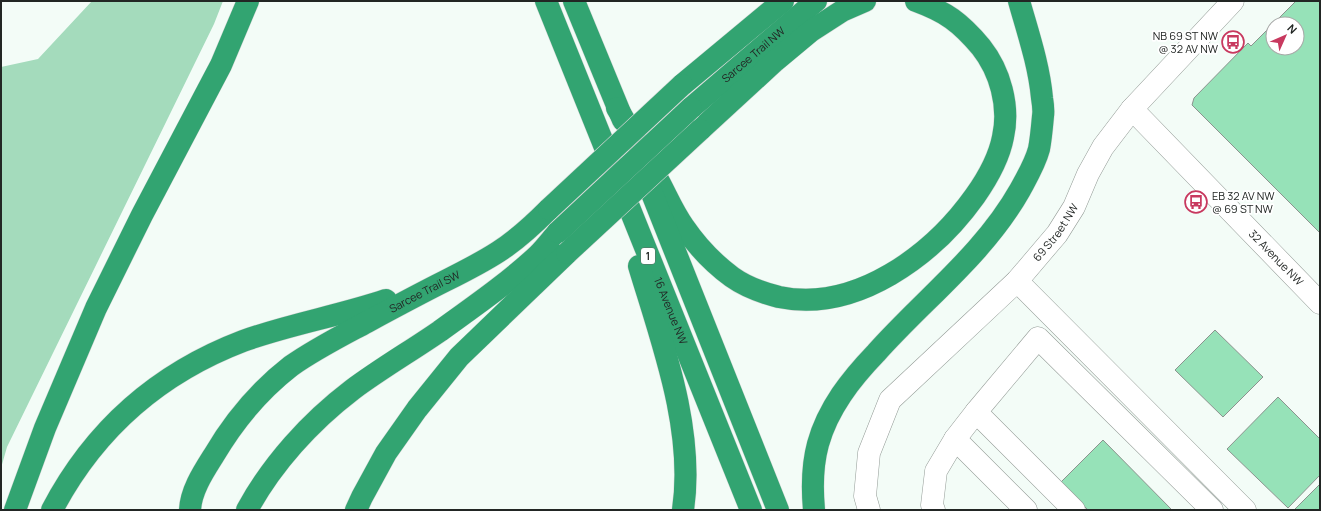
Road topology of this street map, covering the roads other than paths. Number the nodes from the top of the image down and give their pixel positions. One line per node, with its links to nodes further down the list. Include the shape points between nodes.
1 (248, 1): 22 (highway, via 221,65 93,314 45,428)
2 (546, 1): 15 (highway, 16 Avenue NW / 1)
3 (574, 1): 13 (highway)
4 (783, 1): 12 (highway, Sarcee Trail NW)
5 (816, 1): 24 (highway, Sarcee Trail NW, bridge, via 692,108 558,232 538,254 483,299 352,390 325,413 285,454)
6 (865, 1): 25 (highway, bridge, via 842,11 811,31 775,61 567,253 459,357 417,409 386,454)
7 (916, 1): 13 (highway, via 936,8 954,19 988,56 1002,91 1005,116 1003,137 986,180 937,240 904,266 860,288 828,298 797,300 768,294 733,278 706,255 683,226)
8 (1005, 1): 11 (highway)
9 (1019, 1): 11 (highway)
10 (1233, 1): 14 (street, 69 Street NW)
11 (1040, 79): 29 (highway, via 1044,114 1039,149 1029,174 1012,204 982,244 891,335 840,396 818,444 813,468)
12 (682, 85): 16 (highway, Sarcee Trail SW, bridge, via 522,235 473,267)
13 (618, 108): 28 (highway)
14 (1132, 109): 17 (street, 69 Street NW, via 1103,147 1074,207 1061,227); 18 (street, 32 Avenue NW)
15 (597, 129): 26 (highway, via 660,335 678,403 687,470); 27 (highway, 16 Avenue NW / 1)
16 (444, 281): 21 (highway, Sarcee Trail SW, via 323,345 270,384 224,438 201,477); 23 (highway, via 362,309 275,331 243,342 190,366 163,382 133,406 94,445 70,477)
17 (1017, 281): 30 (street, 69 Street NW, via 890,400 868,453 865,496); 35 (street)
18 (1320, 304)
19 (976, 412): 20 (street); 33 (street); 34 (street, via 1038,338)
20 (955, 439): 31 (street, via 936,471 932,505); 32 (street)
21 (189, 508)
22 (15, 510)
23 (52, 510)
24 (247, 510)
25 (356, 510)
26 (684, 510)
27 (751, 510)
28 (778, 510)
29 (814, 510)
30 (869, 510)
31 (934, 510)
32 (1026, 510)
33 (1074, 510)
34 (1212, 510)
35 (1245, 510)

